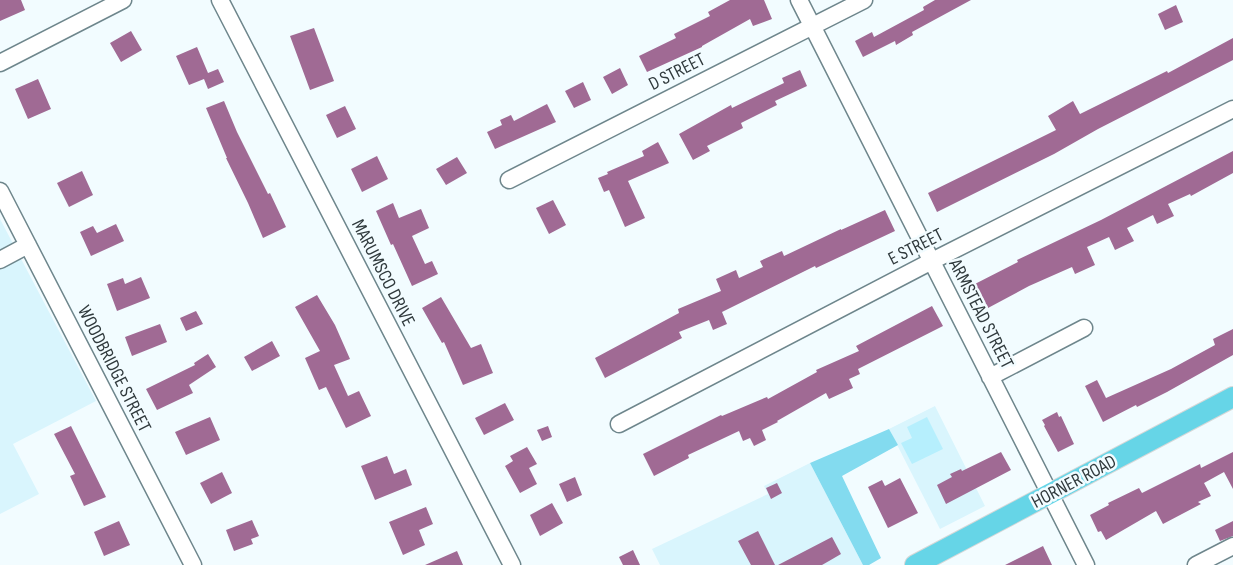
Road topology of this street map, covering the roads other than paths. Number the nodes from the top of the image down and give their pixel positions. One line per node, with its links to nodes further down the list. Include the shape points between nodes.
1 (123, 0): 6 (street)
2 (220, 0): 20 (street, MARUMSCO DRIVE)
3 (799, 0): 5 (street, ARMSTEAD STREET)
4 (864, 0): 5 (street, D STREET)
5 (812, 26): 8 (street, D STREET); 12 (street, ARMSTEAD STREET)
6 (0, 63)
7 (1233, 109): 12 (street, E STREET)
8 (509, 180)
9 (0, 190): 10 (street, WOODBRIDGE STREET)
10 (28, 245): 11 (street); 19 (street, WOODBRIDGE STREET)
11 (0, 260)
12 (932, 261): 14 (street, ARMSTEAD STREET); 16 (street, E STREET)
13 (1084, 328): 14 (street)
14 (990, 377): 17 (street, ARMSTEAD STREET)
15 (1233, 397): 17 (main road, HORNER ROAD)
16 (619, 424)
17 (1050, 495): 21 (main road, HORNER ROAD); 22 (street, ARMSTEAD STREET)
18 (1233, 546): 23 (street)
19 (193, 565)
20 (512, 565)
21 (914, 565)
22 (1086, 565)
23 (1196, 565)

